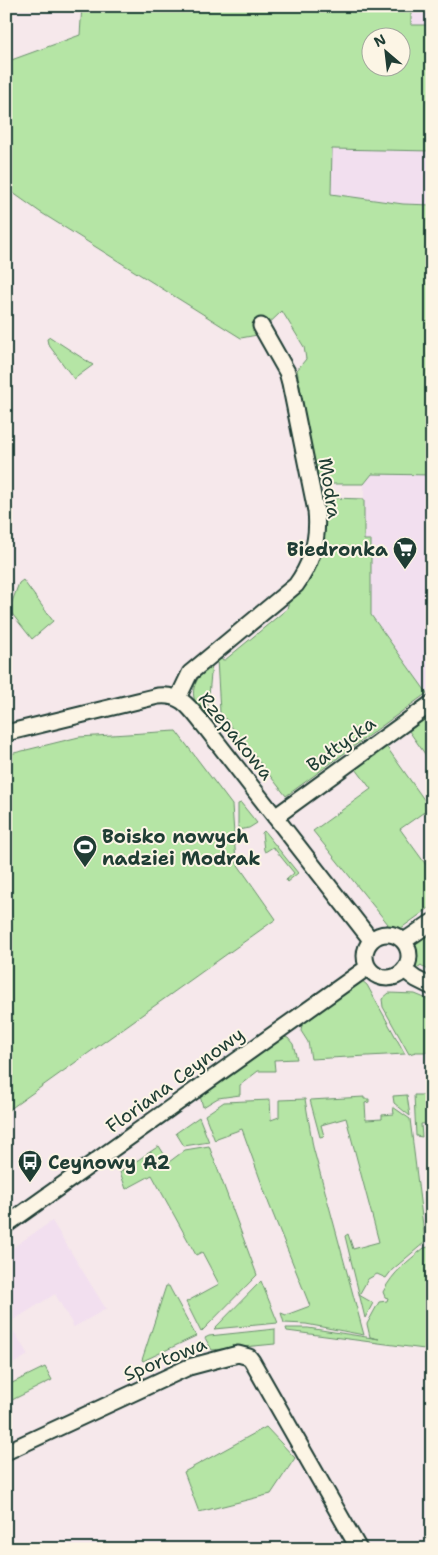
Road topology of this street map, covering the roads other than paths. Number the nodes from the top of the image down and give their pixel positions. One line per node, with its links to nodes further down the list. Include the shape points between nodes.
1 (261, 326): 2 (street, Modra, via 290,383 316,511 315,543 311,559 296,585 190,673)
2 (178, 698): 4 (street, Rzepakowa, via 158,696); 5 (street, Rzepakowa, via 206,728)
3 (432, 703): 5 (street, Bałtycka)
4 (6, 733)
5 (274, 818): 7 (street, Rzepakowa)
6 (432, 922): 8 (street)
7 (371, 940): 8 (street, via 384,934 399,937); 9 (street, via 365,953)
8 (404, 942): 10 (street, via 409,956)
9 (368, 967): 10 (street, via 372,973 385,978 399,975); 12 (street, Floriana Ceynowy)
10 (404, 970): 11 (street)
11 (432, 986)
12 (6, 1225)
13 (6, 1452): 14 (street, Sportowa, via 178,1372 243,1354 252,1361)
14 (358, 1549)

